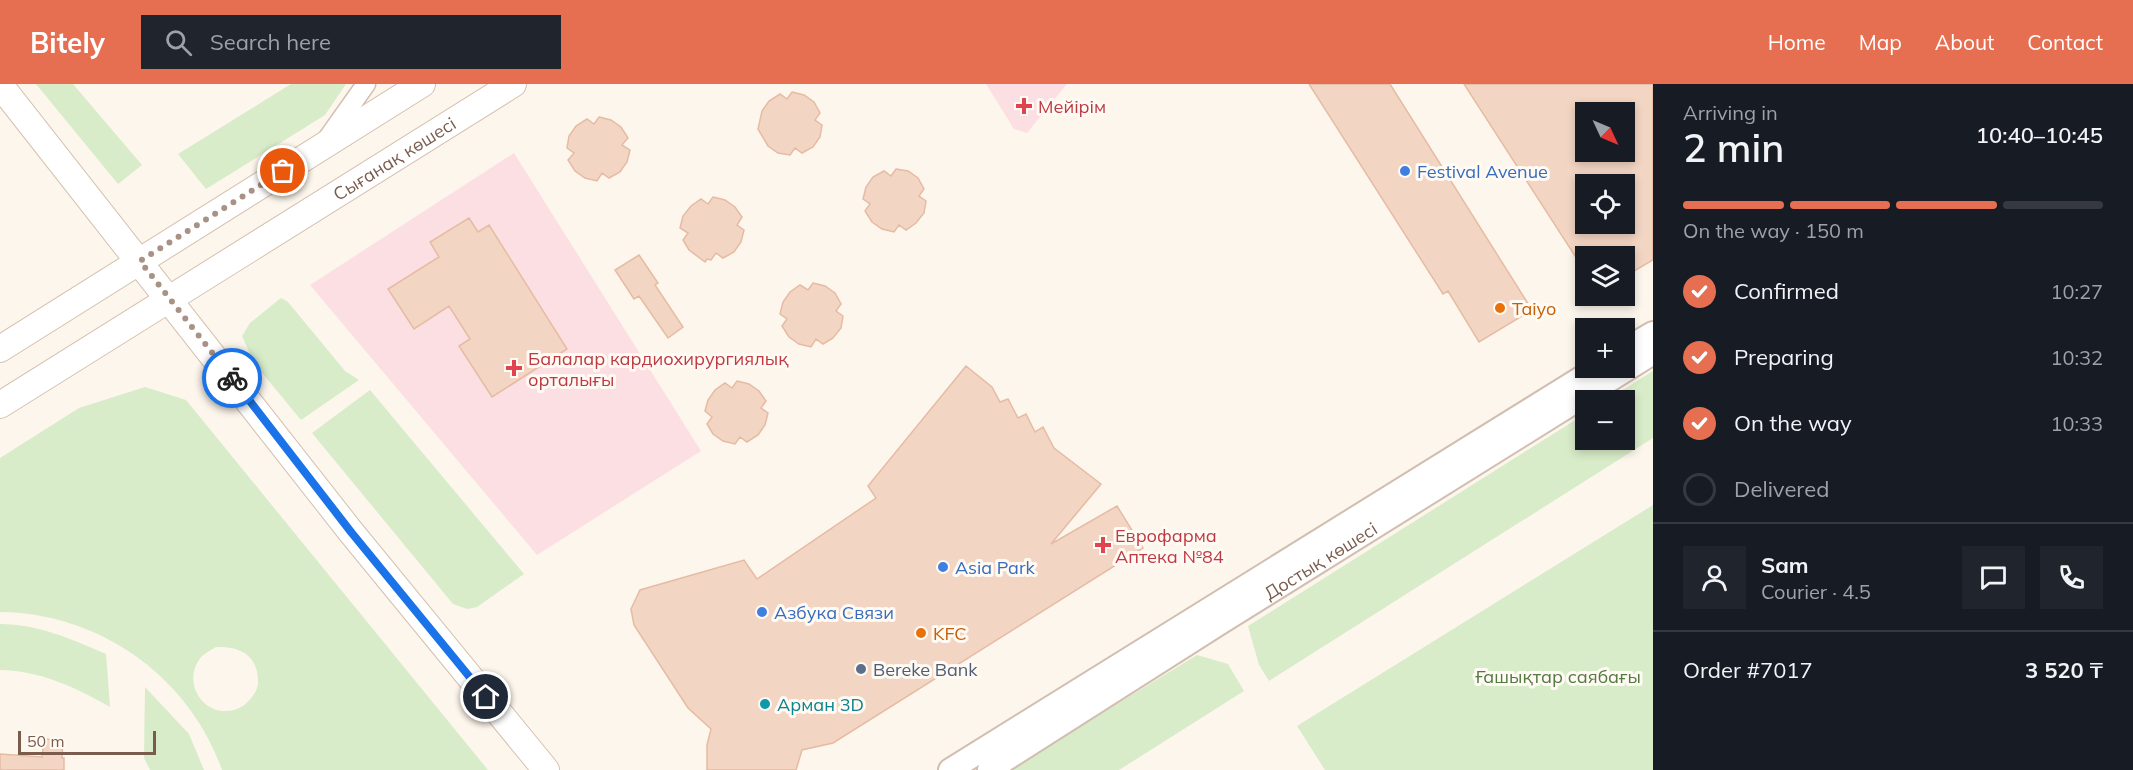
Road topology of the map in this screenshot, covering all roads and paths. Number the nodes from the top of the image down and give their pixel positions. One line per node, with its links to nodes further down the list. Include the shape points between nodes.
1 (366, 84): 6 (street)
2 (422, 84): 6 (main road)
3 (513, 84): 9 (main road, Сығанақ көшесі)
4 (0, 85): 7 (main road)
5 (0, 104): 7 (main road, via 50,165)
6 (321, 148): 8 (main road)
7 (91, 198): 8 (main road)
8 (140, 261): 9 (main road); 12 (main road)
9 (170, 299): 15 (main road, Сығанақ көшесі); 16 (main road, via 351,532)
10 (1653, 333): 11 (street)
11 (1635, 344)
12 (0, 349)
13 (1653, 353): 18 (street, Достық көшесі)
14 (1581, 378): 17 (street, Достық көшесі)
15 (0, 405)
16 (546, 770)
17 (950, 770)
18 (989, 770)

